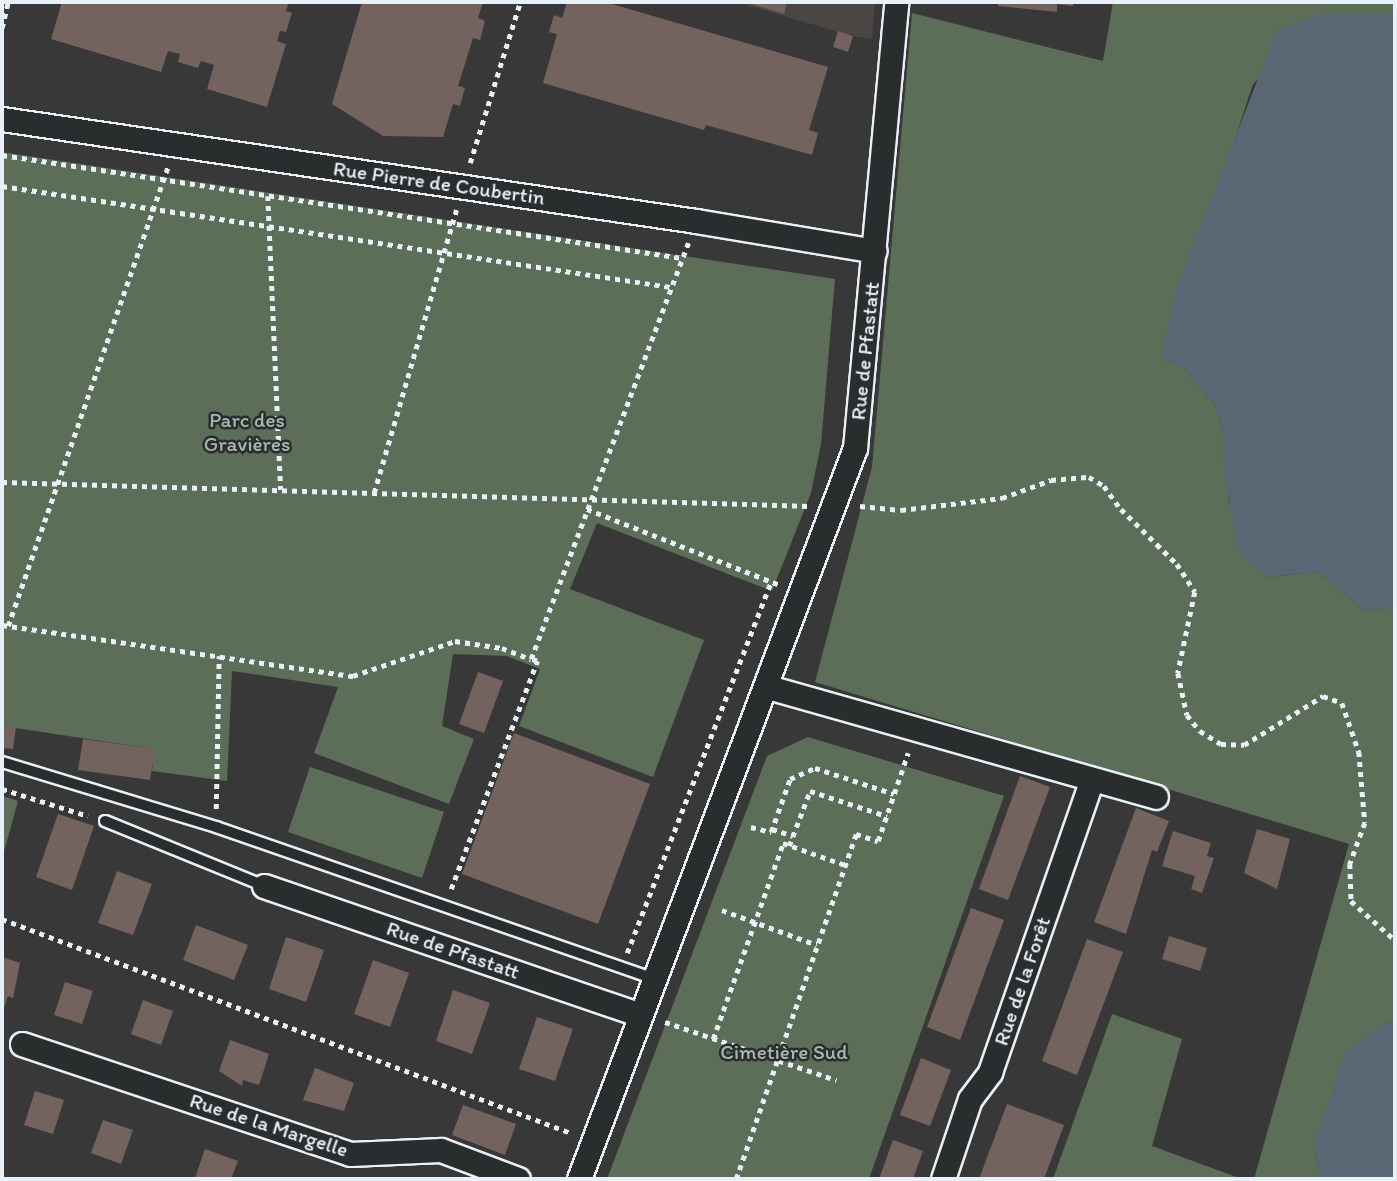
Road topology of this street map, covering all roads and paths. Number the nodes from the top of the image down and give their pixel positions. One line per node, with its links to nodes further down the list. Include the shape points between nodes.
1 (8, 2): 4 (path)
2 (520, 2): 10 (path)
3 (896, 2): 16 (street, Rue de Pfastatt)
4 (2, 28)
5 (2, 119): 6 (street, Rue Pierre de Coubertin)
6 (173, 144): 8 (path); 10 (street, Rue Pierre de Coubertin)
7 (2, 155): 8 (path)
8 (166, 180): 11 (path); 12 (path)
9 (2, 186): 12 (path)
10 (463, 187): 13 (street, Rue Pierre de Coubertin); 14 (path)
11 (268, 196): 14 (path); 15 (path)
12 (155, 209): 15 (path); 21 (path)
13 (696, 221): 16 (street, Rue Pierre de Coubertin); 18 (path)
14 (452, 224): 17 (path); 18 (path)
15 (270, 227): 17 (path); 22 (path)
16 (875, 251): 25 (street, Rue de Pfastatt, via 855,448)
17 (443, 253): 19 (path); 23 (path)
18 (682, 258): 19 (path)
19 (671, 287): 24 (path)
20 (2, 482): 21 (path)
21 (59, 484): 22 (path); 30 (path)
22 (281, 490): 23 (path)
23 (374, 493): 24 (path)
24 (591, 499): 25 (path); 26 (path)
25 (836, 507): 28 (street, Rue de Pfastatt); 53 (path, via 901,510 977,501 1063,479 1089,477 1104,486 1177,564 1195,592 1178,673 1186,715 1200,731 1221,744 1244,745 1323,696 1342,703 1359,752 1365,823 1350,864 1351,901)
26 (587, 509): 27 (path); 32 (path)
27 (771, 581): 28 (path); 55 (path)
28 (803, 594): 33 (street, Rue de Pfastatt)
29 (2, 625): 30 (path)
30 (8, 626): 31 (path)
31 (219, 656): 32 (path, via 353,676 455,641 502,648); 42 (path)
32 (531, 659): 49 (path, via 537,661)
33 (768, 687): 34 (street, via 853,718); 56 (street, Rue de Pfastatt)
34 (916, 729): 36 (street); 38 (path)
35 (2, 762): 42 (lane)
36 (1092, 779): 39 (street); 66 (street, Rue de la Forêt, via 990,1072 970,1099)
37 (2, 789): 41 (path)
38 (894, 794): 40 (path); 44 (path, via 815,768 790,779)
39 (1156, 797)
40 (887, 816): 45 (path, via 810,791); 47 (path, via 878,841 856,834)
41 (105, 821): 48 (lane)
42 (216, 827): 49 (lane)
43 (751, 827): 44 (path)
44 (772, 829): 45 (path)
45 (793, 836): 46 (path)
46 (789, 846): 47 (path); 52 (path, via 782,844)
47 (845, 865): 54 (path)
48 (264, 886): 57 (street, Rue de Pfastatt)
49 (444, 906): 55 (lane)
50 (722, 910): 52 (path)
51 (2, 919): 62 (path)
52 (755, 922): 54 (path); 58 (path)
53 (1395, 940)
54 (817, 945): 60 (path)
55 (621, 967): 56 (lane)
56 (655, 979): 57 (street, Rue de Pfastatt)
57 (651, 1018): 58 (path); 62 (street, Rue de Pfastatt)
58 (713, 1039): 60 (path)
59 (22, 1044): 63 (street, Rue de la Margelle, via 350,1154 441,1150)
60 (778, 1060): 61 (path); 65 (path)
61 (836, 1080)
62 (593, 1142): 64 (street, Rue de Pfastatt)
63 (518, 1179)
64 (579, 1179)
65 (736, 1179)
66 (943, 1179)

